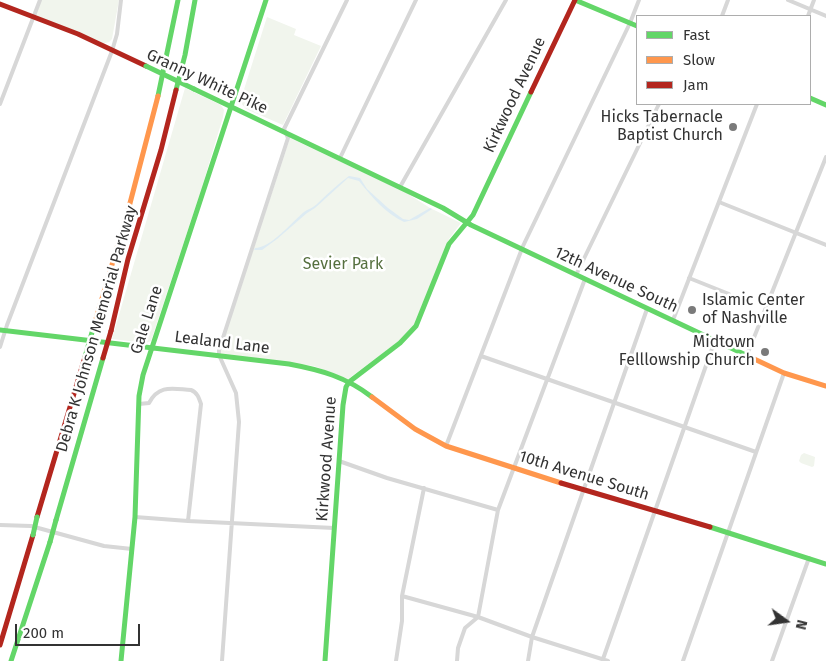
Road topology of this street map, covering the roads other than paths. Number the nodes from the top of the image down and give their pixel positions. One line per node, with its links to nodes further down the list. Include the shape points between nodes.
1 (40, 0): 18 (street)
2 (121, 0): 22 (street)
3 (178, 0): 75 (main road, Debra K Johnson Memorial Parkway, bridge, via 150,132)
4 (195, 0): 82 (main road, Debra K Johnson Memorial Parkway, bridge, via 185,55 111,331)
5 (266, 0): 27 (main road, Gale Lane)
6 (347, 0): 29 (street, via 284,129)
7 (416, 0): 31 (street)
8 (506, 0): 32 (street)
9 (575, 0): 20 (main road); 34 (main road, Kirkwood Avenue)
10 (639, 0): 20 (street)
11 (728, 0): 16 (street)
12 (788, 0): 15 (street)
13 (814, 0): 15 (street)
14 (0, 4): 18 (main road, Granny White Pike)
15 (810, 9): 17 (street); 19 (street)
16 (722, 15)
17 (808, 15)
18 (33, 16): 22 (main road, Granny White Pike); 24 (street)
19 (826, 16)
20 (630, 23): 21 (main road); 37 (street)
21 (636, 26)
22 (112, 52): 27 (main road, Granny White Pike, bridge); 44 (street)
23 (811, 98): 28 (main road)
24 (0, 104)
25 (659, 105): 38 (street)
26 (757, 105): 33 (street)
27 (231, 106): 29 (main road, Granny White Pike); 47 (main road, Gale Lane)
28 (826, 106)
29 (287, 134): 31 (main road, Granny White Pike); 48 (street)
30 (826, 156): 35 (street)
31 (340, 158): 32 (main road, Granny White Pike)
32 (400, 187): 34 (main road, 12th Avenue South)
33 (719, 202): 35 (street); 39 (street)
34 (467, 222): 37 (main road, 12th Avenue South); 53 (main road, Kirkwood Avenue, via 449,244 423,313 413,330)
35 (795, 233): 36 (street); 49 (street)
36 (826, 245)
37 (522, 249): 38 (main road, 12th Avenue South); 50 (street)
38 (576, 275): 40 (main road, 12th Avenue South)
39 (689, 278): 41 (street); 43 (street)
40 (585, 279): 42 (main road, 12th Avenue South); 52 (street)
41 (729, 294)
42 (647, 308): 43 (main road, 12th Avenue South); 55 (street)
43 (673, 320): 45 (main road, 12th Avenue South)
44 (2, 330): 46 (street); 47 (main road, Lealand Lane)
45 (714, 340): 49 (main road, 12th Avenue South); 57 (street)
46 (0, 347)
47 (151, 347): 48 (main road, Lealand Lane); 56 (main road, Gale Lane)
48 (219, 355): 53 (main road, Lealand Lane, via 312,368); 68 (street, via 238,400)
49 (747, 355): 51 (main road, 12th Avenue South)
50 (481, 356): 52 (street); 58 (street)
51 (784, 373): 54 (main road, 12th Avenue South); 59 (street)
52 (547, 379): 55 (street); 61 (street)
53 (349, 382): 58 (main road, 10th Avenue South, via 415,429); 60 (main road, Kirkwood Avenue, via 344,392)
54 (826, 385)
55 (614, 403): 57 (street); 63 (street)
56 (139, 404): 66 (main road, Gale Lane); 67 (street, via 149,403 153,394 170,389 195,392 201,404)
57 (684, 428): 59 (street); 65 (street)
58 (446, 446): 61 (main road, 10th Avenue South)
59 (756, 452): 71 (street)
60 (339, 461): 62 (street); 70 (main road, Kirkwood Avenue)
61 (513, 468): 63 (main road, 10th Avenue South); 64 (street)
62 (424, 488): 64 (street); 76 (street)
63 (584, 490): 65 (main road, 10th Avenue South); 79 (street)
64 (498, 510): 77 (street)
65 (655, 511): 71 (main road, 10th Avenue South); 81 (street)
66 (135, 517): 67 (street); 72 (main road, Gale Lane)
67 (188, 521): 68 (street)
68 (231, 523): 70 (street); 84 (street)
69 (0, 525): 72 (street, via 31,526 104,546)
70 (334, 528): 85 (main road, Kirkwood Avenue)
71 (729, 532): 73 (main road, 10th Avenue South); 90 (street)
72 (132, 549): 83 (main road, Gale Lane)
73 (809, 558): 74 (main road, 10th Avenue South); 91 (street)
74 (826, 564)
75 (22, 565): 78 (main road); 80 (main road, Debra K Johnson Memorial Parkway)
76 (402, 596): 77 (street); 86 (street)
77 (478, 617): 79 (street); 87 (street, via 465,628)
78 (0, 629)
79 (532, 637): 81 (street); 88 (street)
80 (0, 644)
81 (603, 659): 89 (street)
82 (13, 661)
83 (121, 661)
84 (222, 661)
85 (325, 661)
86 (396, 661)
87 (457, 661)
88 (528, 661)
89 (608, 661)
90 (683, 661)
91 (772, 661)

